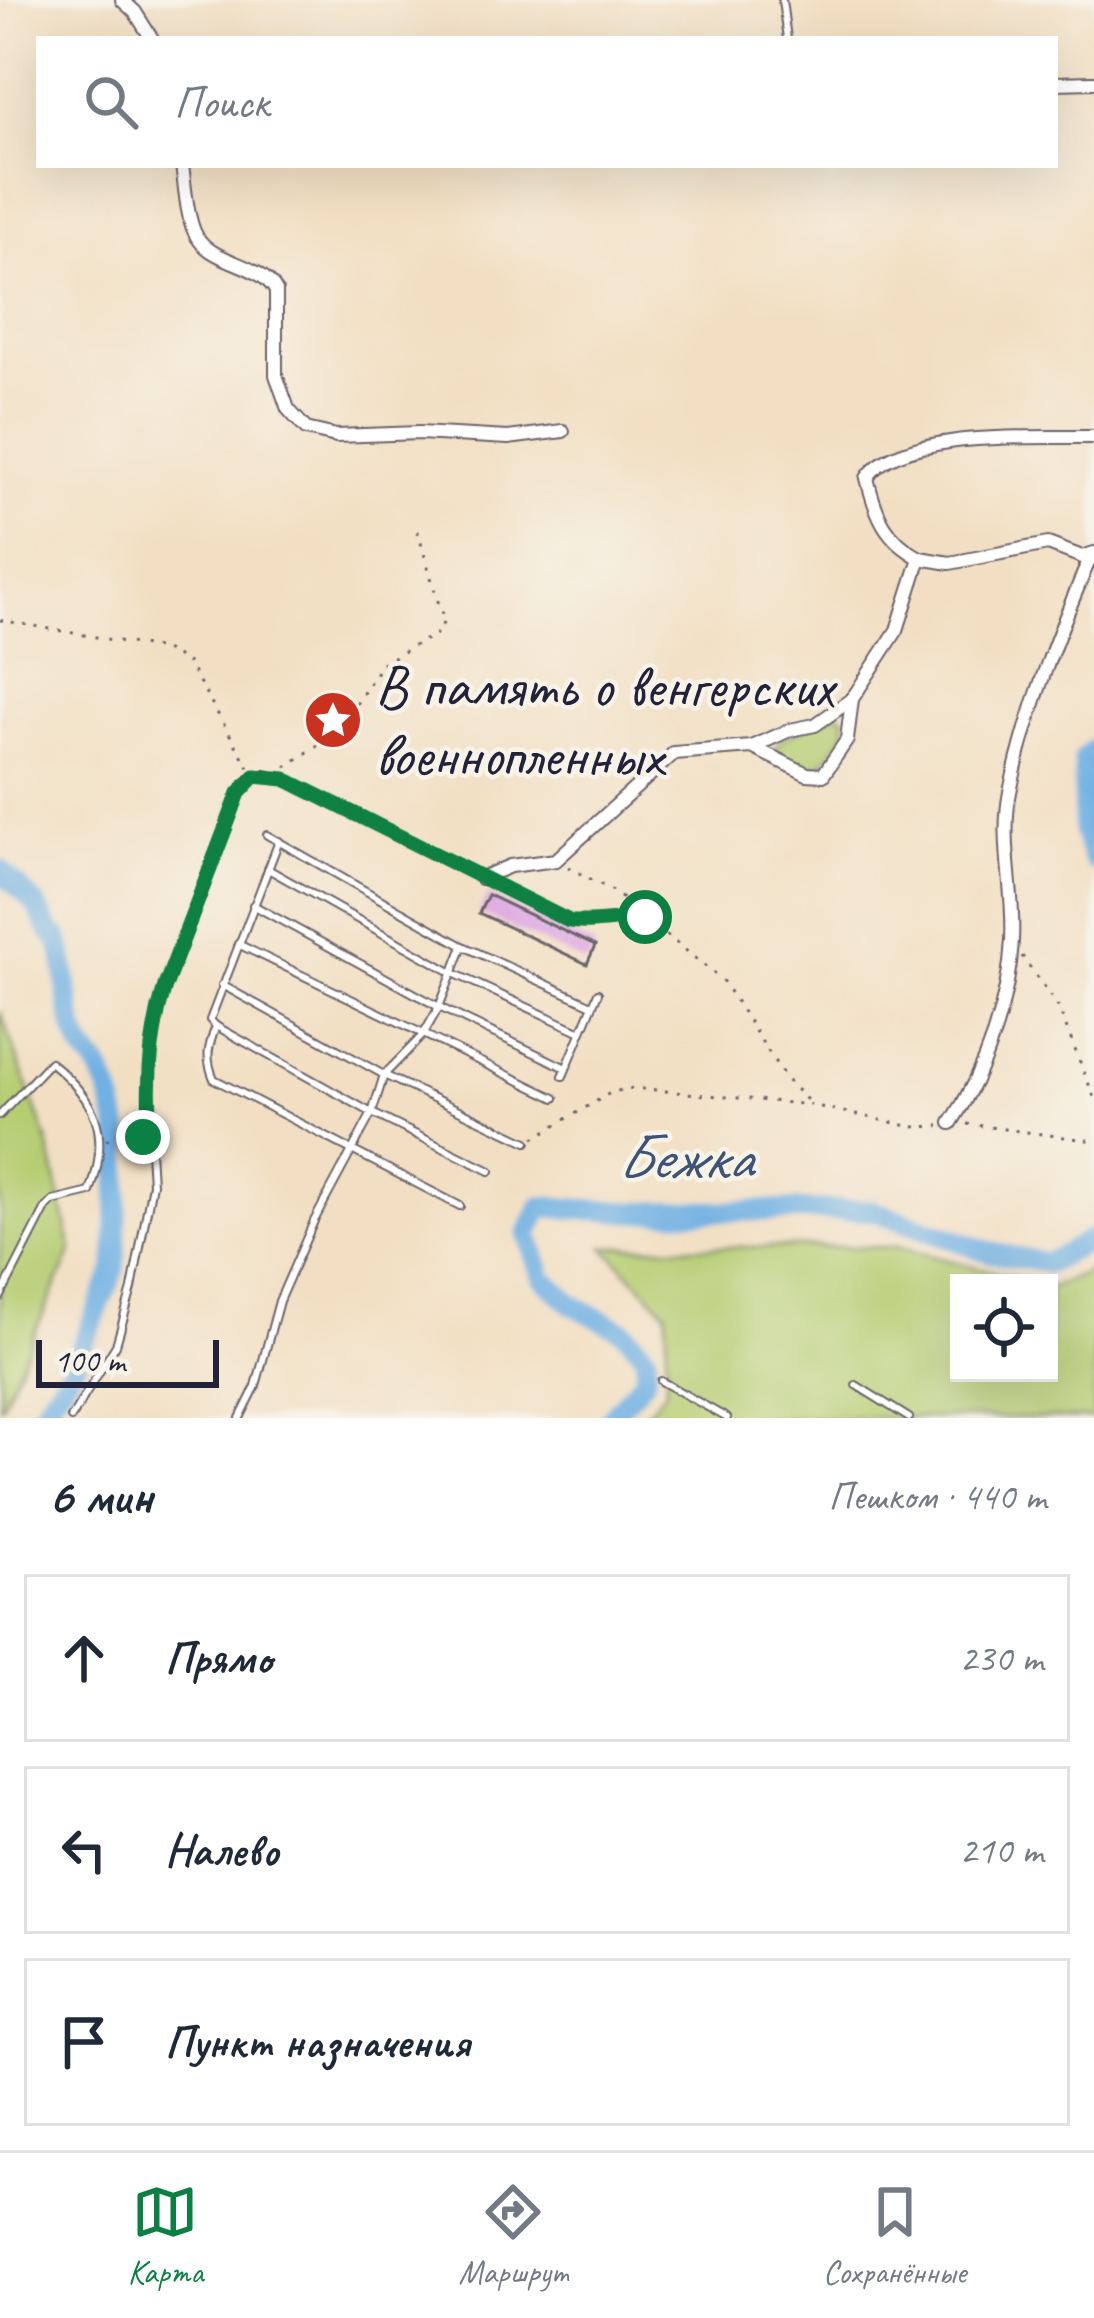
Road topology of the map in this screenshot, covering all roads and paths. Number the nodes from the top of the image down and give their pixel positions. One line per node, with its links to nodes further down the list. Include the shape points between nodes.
1 (122, 0): 3 (street)
2 (782, 0): 4 (lane)
3 (150, 36)
4 (787, 36)
5 (1094, 82): 6 (street)
6 (1058, 83)
7 (183, 168): 8 (street, via 197,237 264,275 276,291 276,374 288,409 306,429 508,438)
8 (563, 431)
9 (1094, 437): 12 (street, via 994,438 888,457 868,478 875,513)
10 (416, 529): 16 (path, via 441,628 382,663 333,737)
11 (1093, 555): 12 (street, via 1048,544 950,563); 25 (street, via 1043,670 1010,794)
12 (920, 558): 14 (street, via 898,630)
13 (0, 620): 17 (path, via 163,649 188,663)
14 (852, 699): 15 (street, via 814,725); 15 (street, via 847,740 823,775)
15 (752, 747): 20 (street, via 674,753)
16 (274, 775): 17 (lane); 22 (lane)
17 (255, 776): 44 (lane, via 239,793 157,1012 147,1099)
18 (267, 835): 19 (lane)
19 (279, 841): 21 (lane); 27 (lane)
20 (556, 860): 22 (street); 24 (path)
21 (268, 868): 23 (lane); 28 (lane)
22 (481, 878): 24 (path, via 581,924)
23 (253, 905): 26 (lane); 32 (lane)
24 (645, 917): 39 (path, via 722,980 774,1063)
25 (1012, 939): 37 (path, via 1058,1007); 42 (street, via 982,1066)
26 (238, 944): 29 (lane); 35 (lane)
27 (463, 946): 28 (lane); 31 (lane)
28 (451, 972): 32 (lane); 34 (lane)
29 (222, 985): 33 (lane, via 210,1020); 36 (lane)
30 (598, 993): 31 (lane)
31 (592, 1005): 34 (lane)
32 (439, 1007): 34 (lane, via 565,1072); 35 (lane)
33 (216, 1026): 40 (lane); 47 (lane, via 207,1050 214,1079)
34 (581, 1032)
35 (423, 1035): 36 (lane); 38 (lane)
36 (384, 1075): 40 (lane); 46 (lane)
37 (1094, 1097)
38 (556, 1098)
39 (812, 1105): 42 (path, via 914,1127); 46 (path, via 634,1088 612,1092)
40 (372, 1113): 47 (lane); 48 (lane)
41 (0, 1115): 50 (lane, via 50,1062 92,1106 100,1141 90,1192 46,1208)
42 (951, 1123): 45 (path)
43 (116, 1137): 44 (path)
44 (152, 1137): 53 (lane, via 133,1289 116,1345)
45 (1094, 1141)
46 (527, 1142)
47 (352, 1151): 49 (lane); 54 (lane, via 279,1301)
48 (490, 1172)
49 (460, 1206)
50 (0, 1298)
51 (661, 1381): 55 (lane)
52 (856, 1385): 56 (lane)
53 (70, 1418)
54 (240, 1418)
55 (727, 1418)
56 (909, 1418)

